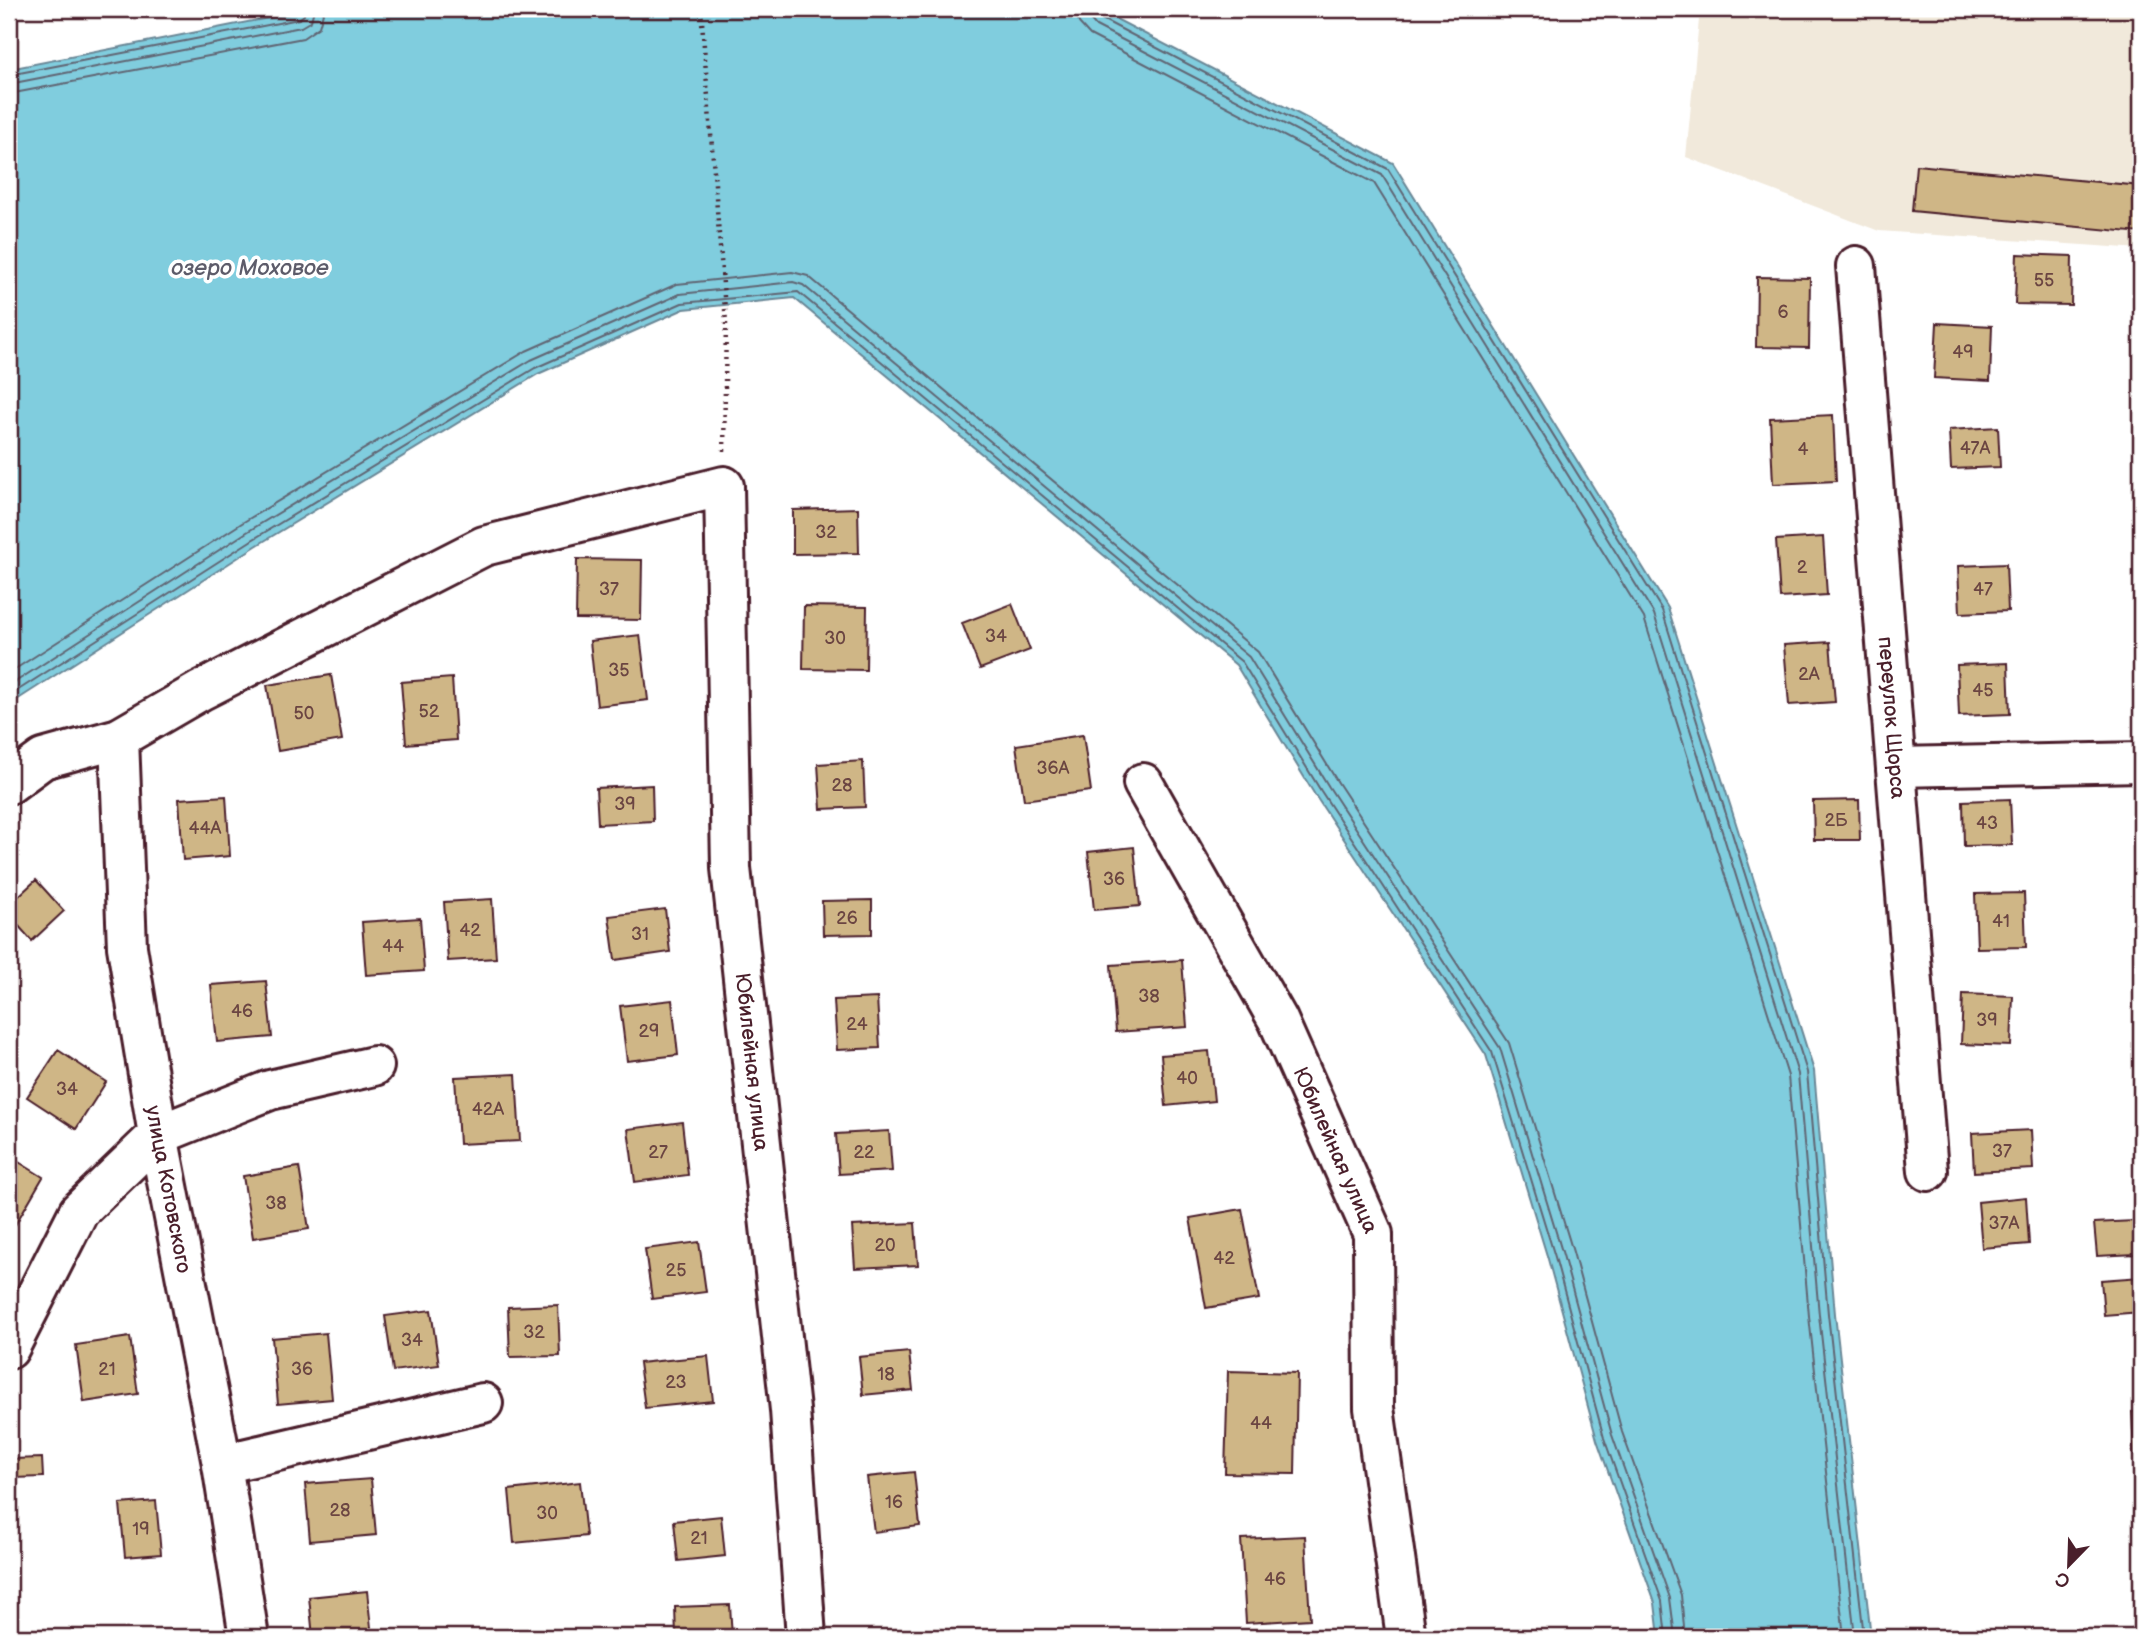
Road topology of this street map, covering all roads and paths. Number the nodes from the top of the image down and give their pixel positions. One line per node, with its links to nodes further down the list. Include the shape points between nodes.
1 (701, 9): 3 (path, via 726,322)
2 (1856, 266): 6 (street, переулок Щорса)
3 (724, 486): 4 (street, via 484,546 200,691); 16 (street, Юбилейная улица, via 731,868 790,1410)
4 (119, 738): 8 (street, via 43,759); 10 (street, улица Котовского, via 127,947)
5 (2141, 762): 6 (street)
6 (1896, 767): 11 (street, переулок Щорса)
7 (1143, 783): 17 (street, Юбилейная улица, via 1278,1020 1373,1234 1374,1408)
8 (9, 784)
9 (374, 1066): 10 (street, via 270,1090)
10 (158, 1135): 12 (street, via 79,1211); 14 (street, улица Котовского)
11 (1928, 1171)
12 (9, 1349)
13 (483, 1403): 14 (street)
14 (222, 1464): 15 (street, улица Котовского)
15 (250, 1637)
16 (806, 1637)
17 (1406, 1637)

